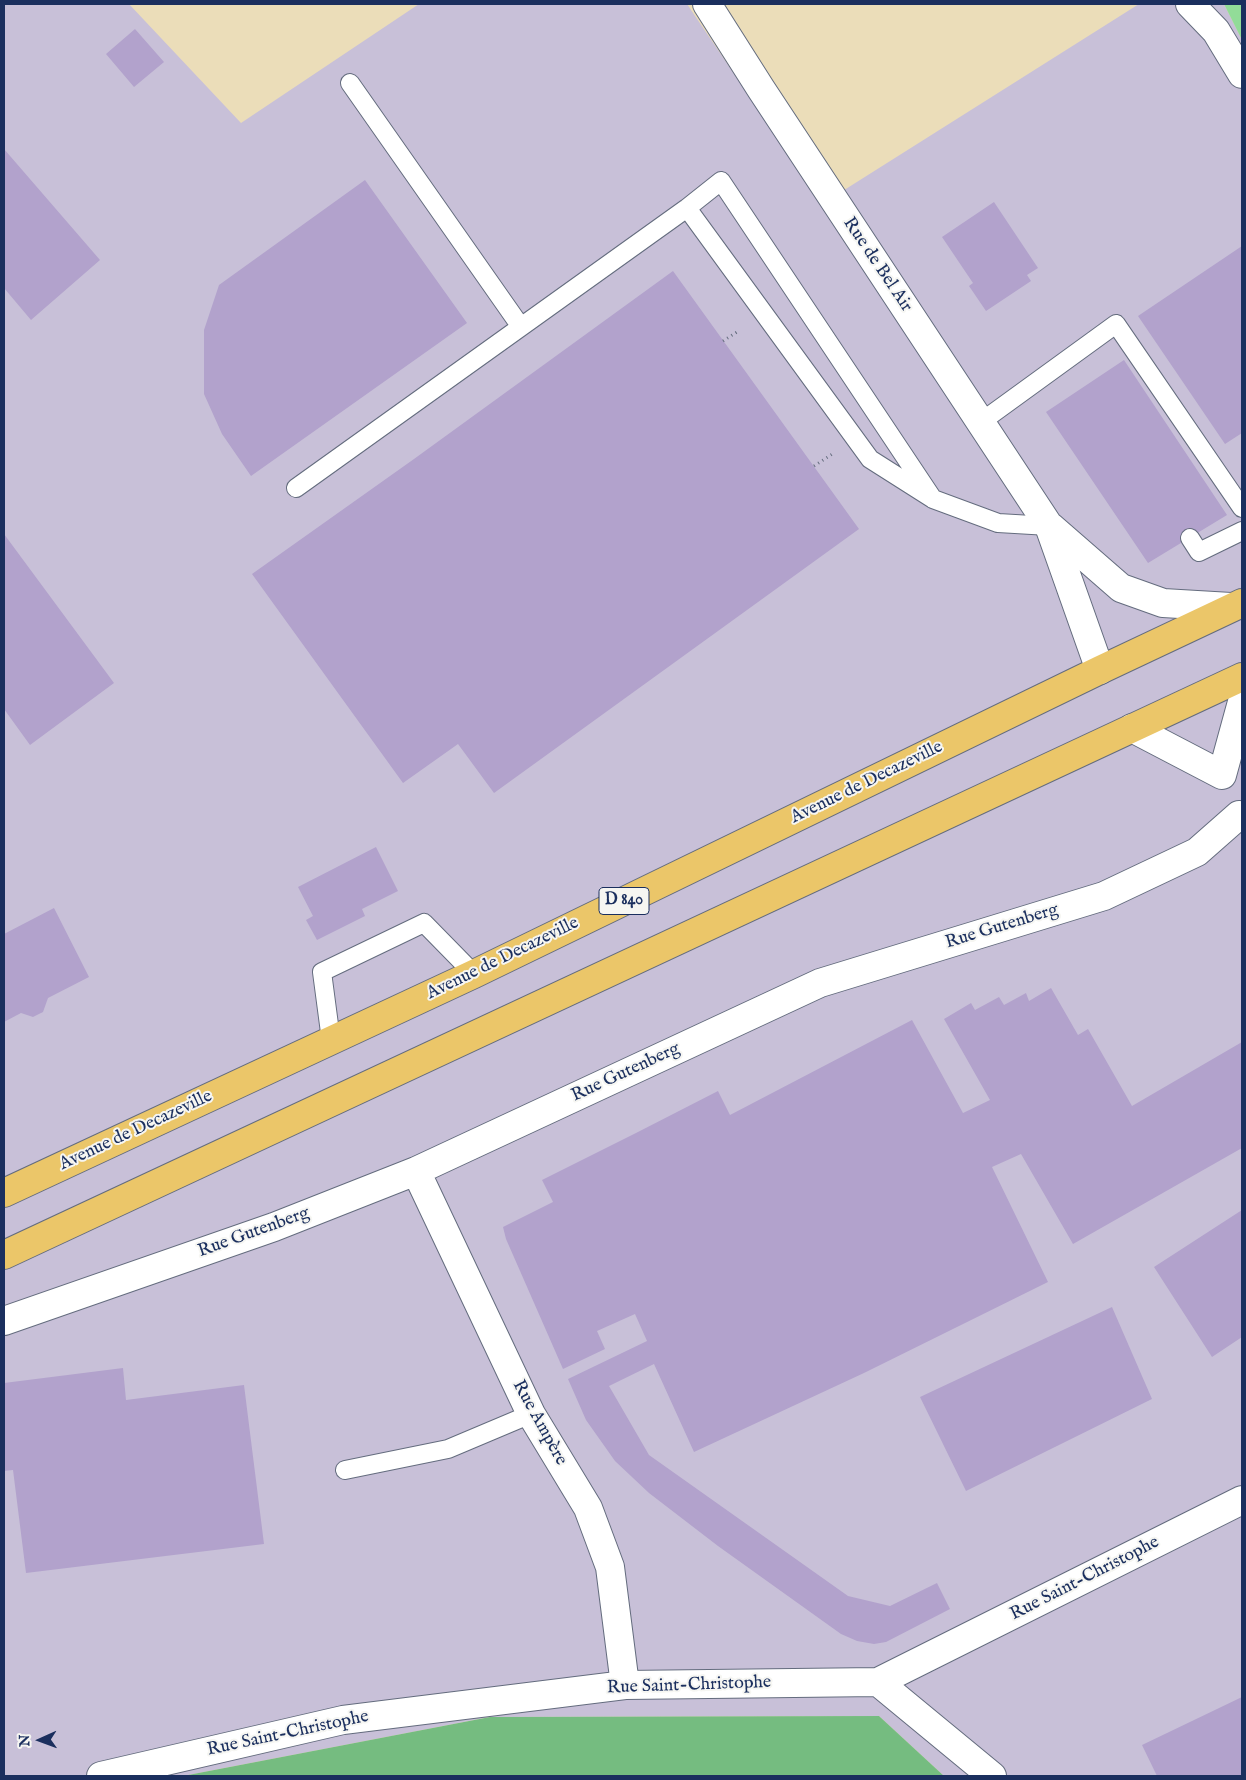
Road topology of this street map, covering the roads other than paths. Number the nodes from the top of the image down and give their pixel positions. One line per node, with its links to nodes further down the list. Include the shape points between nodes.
1 (707, 4): 7 (street, Rue de Bel Air)
2 (1190, 4): 3 (street, via 1216,31)
3 (1242, 74)
4 (350, 83): 6 (lane)
5 (687, 208): 6 (lane); 9 (lane, via 870,459); 9 (lane, via 721,181)
6 (521, 327): 8 (lane)
7 (981, 422): 10 (lane, via 1116,324); 11 (street, Rue de Bel Air)
8 (296, 488)
9 (933, 499): 11 (lane, via 998,523)
10 (1242, 508)
11 (1049, 526): 14 (street, Rue de Bel Air, via 1121,588 1163,603); 15 (street, Rue de Bel Air)
12 (1242, 531): 13 (lane, via 1199,552)
13 (1190, 538)
14 (1237, 605): 15 (main road, Avenue de Decazeville / D 840)
15 (1100, 670): 21 (main road, Avenue de Decazeville / D 840)
16 (1242, 677): 18 (main road)
17 (1242, 702): 19 (street)
18 (1132, 728): 19 (street); 25 (main road)
19 (1222, 775): 20 (street, Rue Gutenberg)
20 (1241, 815): 23 (street, Rue Gutenberg, via 1197,852 1104,896 820,982)
21 (474, 974): 22 (main road, Avenue de Decazeville / D 840); 22 (lane, via 424,923 322,972)
22 (331, 1040): 24 (main road, Avenue de Decazeville / D 840)
23 (416, 1171): 26 (street, Rue Gutenberg, via 274,1227); 27 (street, Rue Ampère)
24 (4, 1193)
25 (4, 1255)
26 (4, 1321)
27 (532, 1414): 28 (lane, via 448,1449); 31 (street, Rue Ampère, via 588,1508 610,1567)
28 (345, 1470)
29 (1242, 1500): 30 (street, Rue Saint-Christophe)
30 (878, 1682): 31 (street, Rue Saint-Christophe); 33 (street)
31 (625, 1685): 32 (street, Rue Saint-Christophe, via 343,1720)
32 (101, 1776)
33 (992, 1776)

